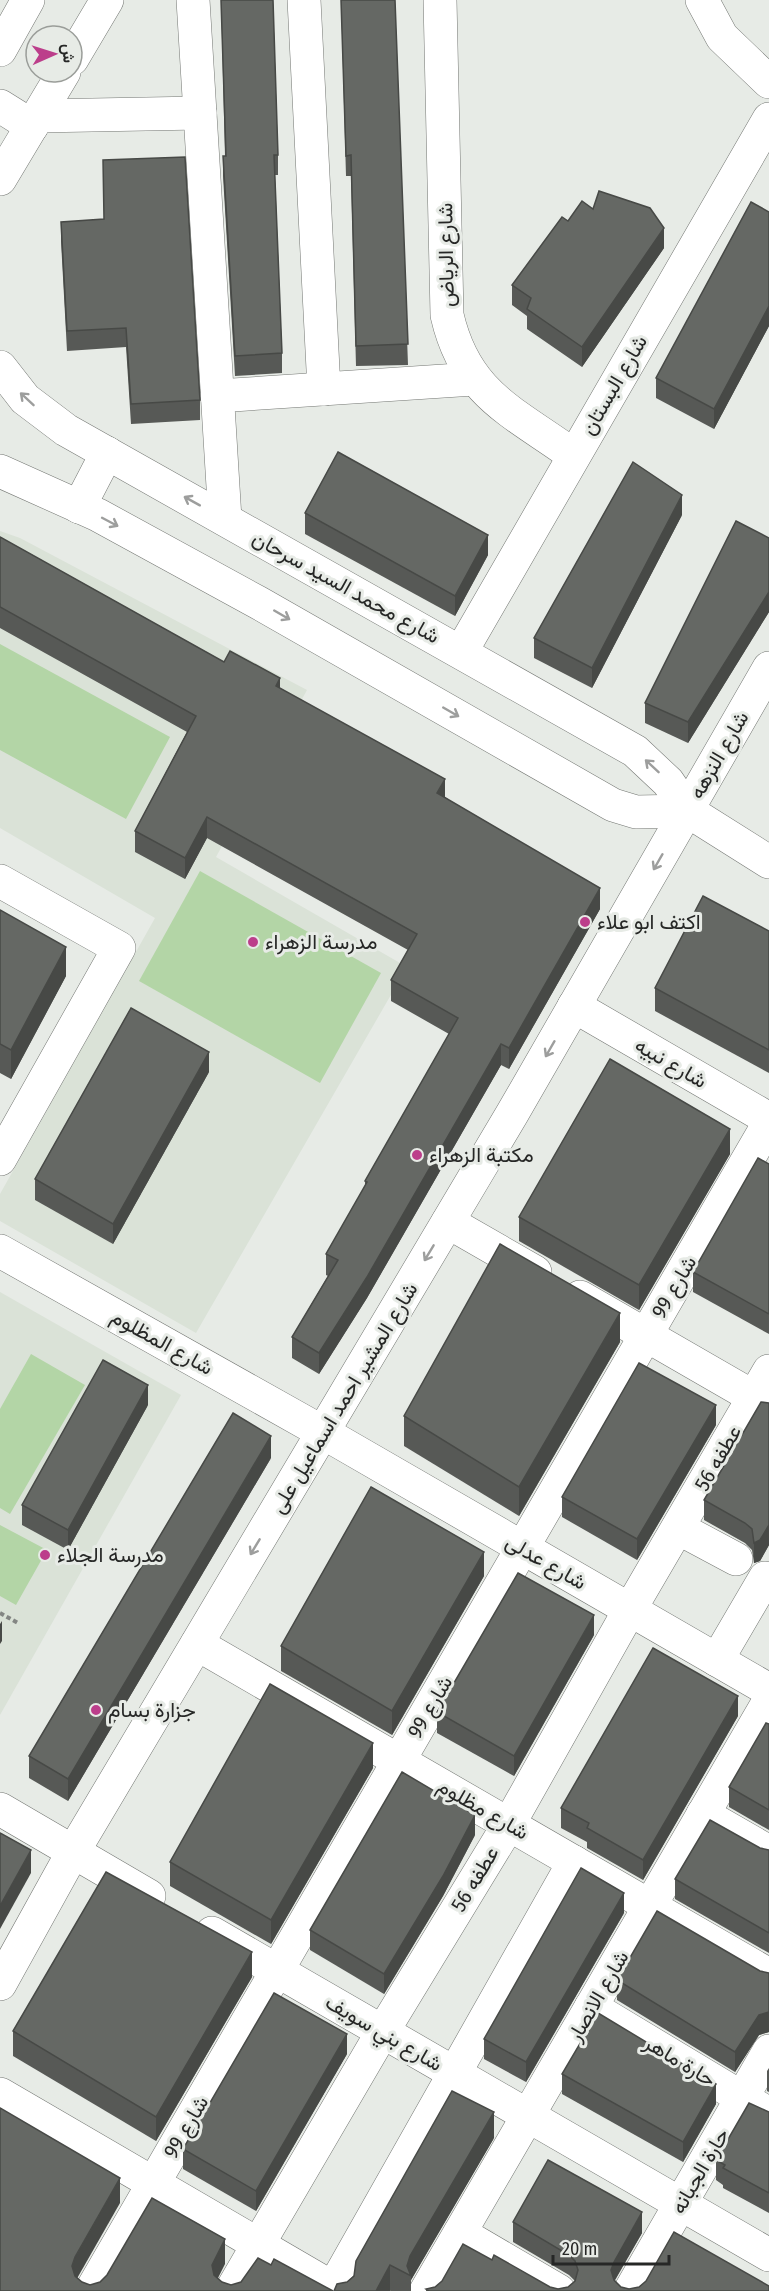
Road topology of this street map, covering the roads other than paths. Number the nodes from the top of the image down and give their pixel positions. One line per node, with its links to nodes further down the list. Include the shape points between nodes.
1 (28, 0): 8 (street)
2 (107, 0): 7 (street)
3 (194, 0): 12 (street)
4 (304, 0): 19 (street)
5 (440, 0): 18 (street, شارع الرياض, via 447,315 453,343)
6 (702, 0): 9 (street, via 722,37)
7 (84, 38)
8 (0, 50)
9 (769, 81)
10 (57, 84): 14 (street)
11 (0, 106): 14 (street)
12 (200, 112): 14 (street); 20 (street)
13 (769, 119): 15 (street, شارع البستان)
14 (35, 121): 16 (street)
15 (759, 161): 22 (street, شارع البستان)
16 (0, 179)
17 (0, 368): 21 (street, شارع محمد السيد سرحان, one-way to 17, via 66,430 26,399)
18 (474, 379): 19 (street); 22 (street, شارع الرياض)
19 (324, 389): 20 (street)
20 (217, 396): 25 (street)
21 (107, 453): 24 (street); 25 (street, شارع محمد السيد سرحان, one-way to 21)
22 (573, 455): 26 (street, شارع البستان)
23 (0, 471): 24 (street)
24 (79, 507): 28 (street, one-way to 28, via 259,603 613,805 636,812)
25 (225, 519): 26 (street, شارع محمد السيد سرحان)
26 (461, 652): 28 (street, شارع محمد السيد سرحان, one-way to 26, via 668,782 635,751)
27 (769, 668): 28 (street, شارع النزهه)
28 (688, 811): 29 (street, شارع محمد السيد سرحان); 31 (street, شارع المشير احمد اسماعيل على, one-way to 31)
29 (769, 862)
30 (0, 881): 33 (street, via 119,948)
31 (574, 1006): 32 (street, شارع نبيه); 34 (street, شارع المشير احمد اسماعيل على, one-way to 34)
32 (769, 1121): 36 (street, شارع 99)
33 (0, 1159)
34 (448, 1222): 36 (street); 38 (street, شارع المشير احمد اسماعيل على, one-way to 38)
35 (0, 1251): 38 (street, شارع المظلوم, via 133,1311)
36 (646, 1335): 37 (street); 40 (street, شارع 99)
37 (764, 1391): 39 (street, عطفه 56)
38 (324, 1433): 40 (street, شارع عدلى); 44 (street, شارع المشير احمد اسماعيل على, one-way to 44)
39 (678, 1528): 41 (street); 43 (street, عطفه 56)
40 (522, 1548): 43 (street, شارع عدلى); 48 (street, شارع 99)
41 (736, 1559)
42 (765, 1578): 45 (street)
43 (629, 1611): 45 (street, شارع عدلى); 51 (street, عطفه 56)
44 (197, 1644): 48 (street, شارع مظلوم); 52 (street, شارع المشير احمد اسماعيل على)
45 (717, 1660): 46 (street, شارع عدلى)
46 (769, 1690)
47 (769, 1701): 50 (street, شارع الانصار)
48 (399, 1760): 51 (street, شارع مظلوم); 56 (street, شارع 99)
49 (0, 1809): 52 (street, شارع بني سويف)
50 (703, 1814): 53 (street); 55 (street, شارع الانصار)
51 (509, 1824): 54 (street, شارع مظلوم); 60 (street, عطفه 56)
52 (74, 1852): 56 (street, شارع بني سويف); 58 (street, شارع المشير احمد اسماعيل على)
53 (769, 1852)
54 (574, 1862): 55 (street, شارع مظلوم); 62 (street)
55 (650, 1906): 57 (street, شارع مظلوم); 59 (street, شارع الانصار)
56 (277, 1971): 60 (street, شارع بني سويف); 66 (street, شارع 99)
57 (769, 1975)
58 (0, 1984)
59 (591, 2007): 64 (street, حارة ماهر); 65 (street, شارع الانصار)
60 (383, 2031): 62 (street, شارع بني سويف); 69 (street, عطفه 56)
61 (769, 2051): 64 (street, حارة الجبانه)
62 (454, 2073): 65 (street, شارع بني سويف); 71 (street)
63 (0, 2094): 66 (street)
64 (756, 2106): 67 (street, حارة الجبانه)
65 (528, 2116): 67 (street, شارع بني سويف); 68 (street, شارع الانصار)
66 (153, 2184): 69 (street); 72 (street, شارع 99)
67 (681, 2204): 70 (street, شارع بني سويف); 76 (street, حارة الجبانه)
68 (460, 2233): 74 (street, شارع الانصار); 75 (street)
69 (258, 2244): 71 (street); 73 (street, عطفه 56)
70 (769, 2255)
71 (336, 2290)
72 (91, 2291)
73 (231, 2291)
74 (426, 2291)
75 (559, 2291)
76 (630, 2291)

